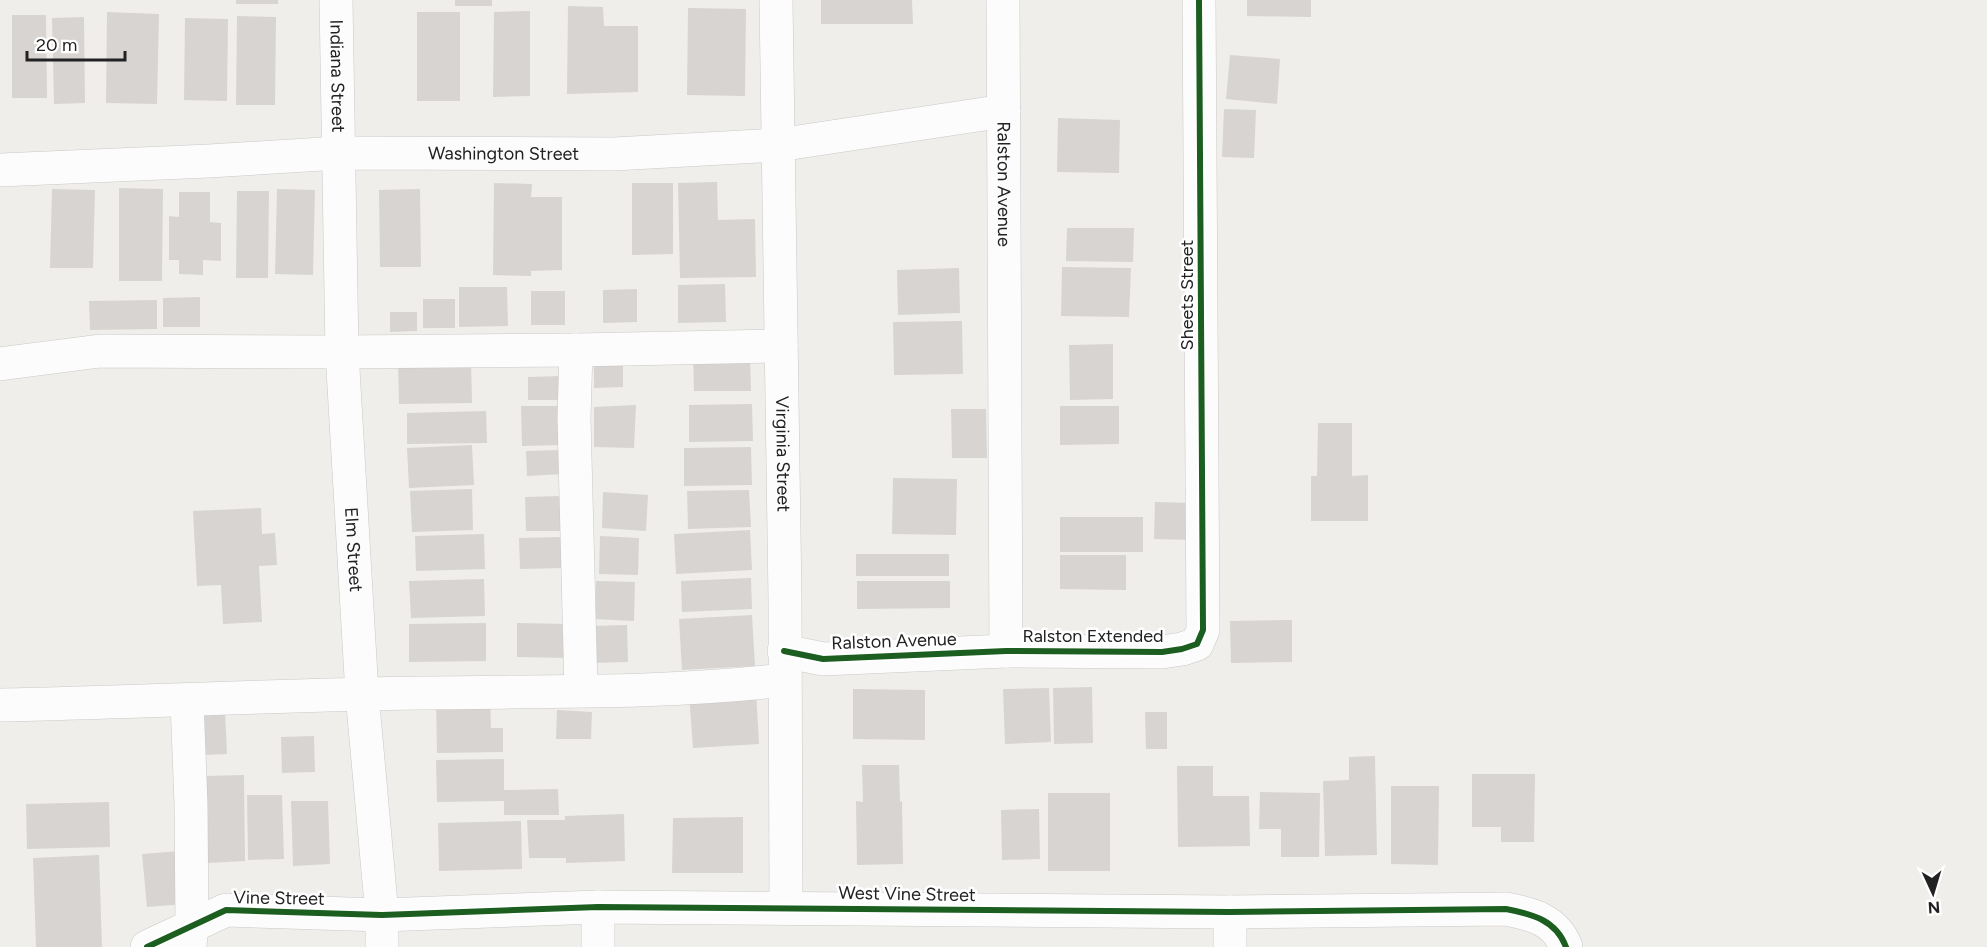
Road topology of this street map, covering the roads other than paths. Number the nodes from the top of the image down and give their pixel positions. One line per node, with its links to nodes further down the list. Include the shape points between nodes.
1 (336, 0): 7 (street, Indiana Street)
2 (776, 0): 6 (street, Virginia Street)
3 (1003, 0): 5 (street, Ralston Avenue)
4 (1199, 0): 13 (street, Sheets Street)
5 (1004, 111): 6 (street, Washington Street); 14 (street, Ralston Avenue)
6 (778, 146): 7 (street, Washington Street, via 615,154); 9 (street, Virginia Street)
7 (339, 153): 8 (street, Washington Street); 11 (street, Elm Street)
8 (0, 170)
9 (781, 346): 10 (street); 15 (street, Virginia Street)
10 (576, 350): 11 (street); 16 (street)
11 (342, 352): 12 (street, via 100,351); 17 (street, Elm Street)
12 (0, 364)
13 (1202, 591): 14 (street, Ralston Extended, via 1203,630 1197,644 1182,650)
14 (1006, 651): 15 (street, Ralston Avenue, via 824,659)
15 (784, 666): 16 (street, Ralston Avenue, via 723,687); 21 (street, Virginia Street)
16 (580, 690): 17 (street, Ralston Avenue)
17 (362, 694): 18 (street, Ralston Avenue); 23 (street, Elm Street)
18 (188, 700): 19 (street, Ralston Avenue); 24 (street)
19 (0, 705)
20 (598, 907): 21 (street, West Vine Street); 23 (street, West Vine Street); 26 (street)
21 (786, 908): 22 (street, West Vine Street)
22 (1230, 912): 27 (street); 28 (street, West Vine Street, via 1506,909 1530,913 1554,927)
23 (382, 931): 24 (street, Vine Street, via 226,910)
24 (191, 937): 25 (street, Vine Street)
25 (147, 947)
26 (598, 947)
27 (1230, 947)
28 (1566, 947)

